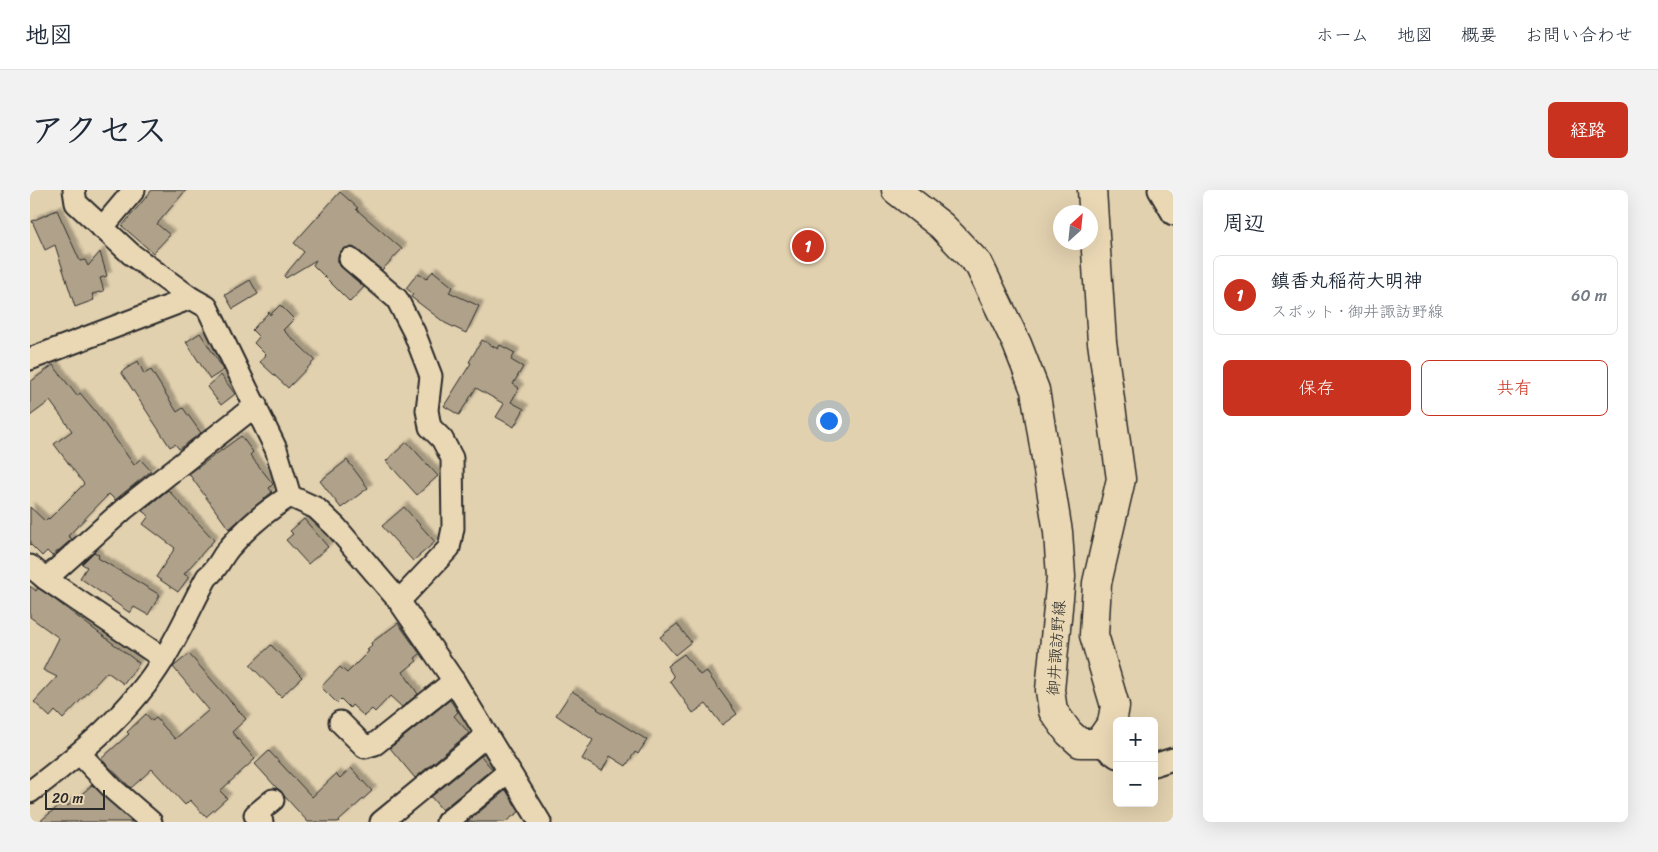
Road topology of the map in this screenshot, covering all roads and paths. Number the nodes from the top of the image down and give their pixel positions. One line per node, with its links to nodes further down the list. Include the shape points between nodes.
1 (74, 190): 7 (street, via 76,203)
2 (134, 190): 7 (street)
3 (896, 190): 19 (main road, 御井諏訪野線, via 942,226 979,265 1035,390 1058,532 1060,568 1050,690 1053,711 1080,743)
4 (1092, 190): 19 (main road, 御井諏訪野線, via 1102,342 1121,479 1097,583 1094,635 1115,706)
5 (1159, 190): 6 (street)
6 (1173, 214)
7 (102, 228): 9 (street, via 131,254)
8 (350, 259): 14 (street, via 396,299 414,332 432,376 427,410 430,428 442,439 452,458 453,528 449,548)
9 (191, 298): 10 (street); 11 (street, via 207,307)
10 (30, 359)
11 (256, 405): 12 (street, via 276,449); 13 (street)
12 (290, 496): 14 (street, via 316,508); 15 (street, via 264,512 229,548 215,571 206,577)
13 (38, 572): 15 (street)
14 (398, 601): 16 (street)
15 (164, 659): 20 (street, via 134,700)
16 (454, 681): 17 (street, via 376,744 365,746); 18 (street)
17 (340, 722)
18 (487, 734): 23 (street); 28 (street)
19 (1108, 750)
20 (80, 754): 24 (street); 26 (street)
21 (1173, 759): 22 (street)
22 (1158, 764)
23 (509, 771): 29 (street); 30 (street)
24 (30, 792)
25 (273, 800): 27 (street, via 255,815)
26 (151, 822)
27 (262, 822)
28 (381, 822)
29 (447, 822)
30 (540, 822)

